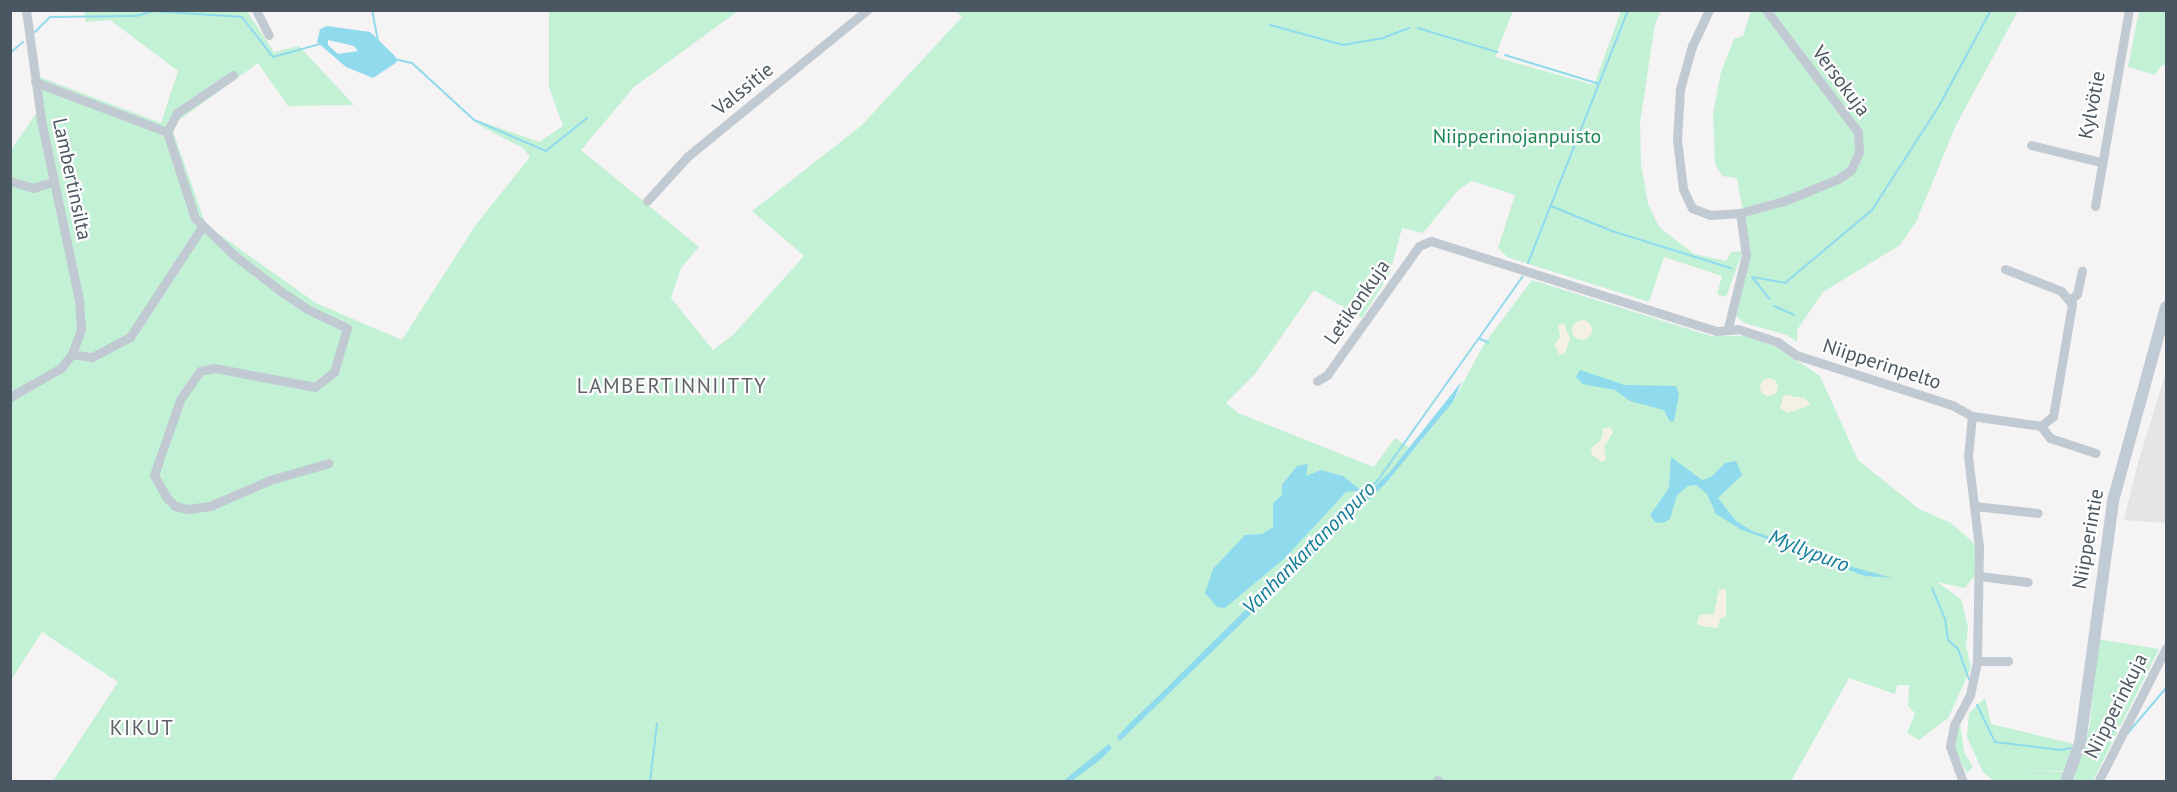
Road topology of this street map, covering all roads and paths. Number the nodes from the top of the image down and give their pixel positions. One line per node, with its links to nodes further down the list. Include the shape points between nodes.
1 (26, 10): 9 (street, Lambertinsilta)
2 (256, 10): 7 (street)
3 (867, 10): 15 (street, Valssitie, via 688,156)
4 (1709, 10): 17 (street, Versokuja, via 1687,59 1680,89 1680,174 1692,208 1710,215)
5 (1766, 10): 17 (street, Versokuja, via 1858,132 1859,152 1851,170 1838,179)
6 (2129, 10): 12 (street, Kylvötie)
7 (269, 35)
8 (233, 75): 10 (street, via 177,113)
9 (35, 82): 10 (street); 14 (street, Lambertinsilta)
10 (167, 132): 18 (street, via 195,218)
11 (2031, 145): 12 (street)
12 (2100, 162): 16 (street, Kylvötie)
13 (10, 181): 14 (street, via 33,188)
14 (54, 181): 25 (street, Lambertinsilta, via 79,300 81,329)
15 (647, 201)
16 (2095, 206)
17 (1740, 213): 24 (street, via 1746,236 1744,265)
18 (202, 226): 25 (street, via 130,337 92,357); 31 (street, via 291,298 347,328 334,372 315,387 214,368 200,371 180,400 154,475 166,497 175,506 188,509 210,506 270,480)
19 (1424, 242): 24 (street, Niipperinpelto, via 1441,244 1717,331); 26 (street, Letikonkuja, via 1327,375)
20 (2005, 269): 22 (street, via 2061,291)
21 (2082, 271): 22 (street, via 2077,294)
22 (2070, 300): 29 (street, via 2053,416)
23 (2166, 307): 41 (street, Niipperintie, via 2114,501 2080,743)
24 (1728, 328): 28 (street, Niipperinpelto, via 1778,342 1796,355 1952,405)
25 (72, 354): 27 (street, via 52,376)
26 (1317, 381)
27 (10, 397)
28 (1972, 416): 29 (street, Niipperinpelto); 32 (street, via 1968,456)
29 (2041, 426): 30 (street, via 2050,438)
30 (2096, 453)
31 (329, 463)
32 (1976, 506): 33 (street); 34 (street)
33 (2038, 513)
34 (1980, 576): 35 (street); 37 (street)
35 (2028, 582)
36 (2166, 648): 39 (street, Niipperinkuja)
37 (1977, 661): 38 (street); 40 (street, via 1970,695 1951,734 1950,746)
38 (2008, 661)
39 (2164, 663): 42 (street, Niipperinkuja)
40 (1963, 782)
41 (2066, 782)
42 (2098, 782)

